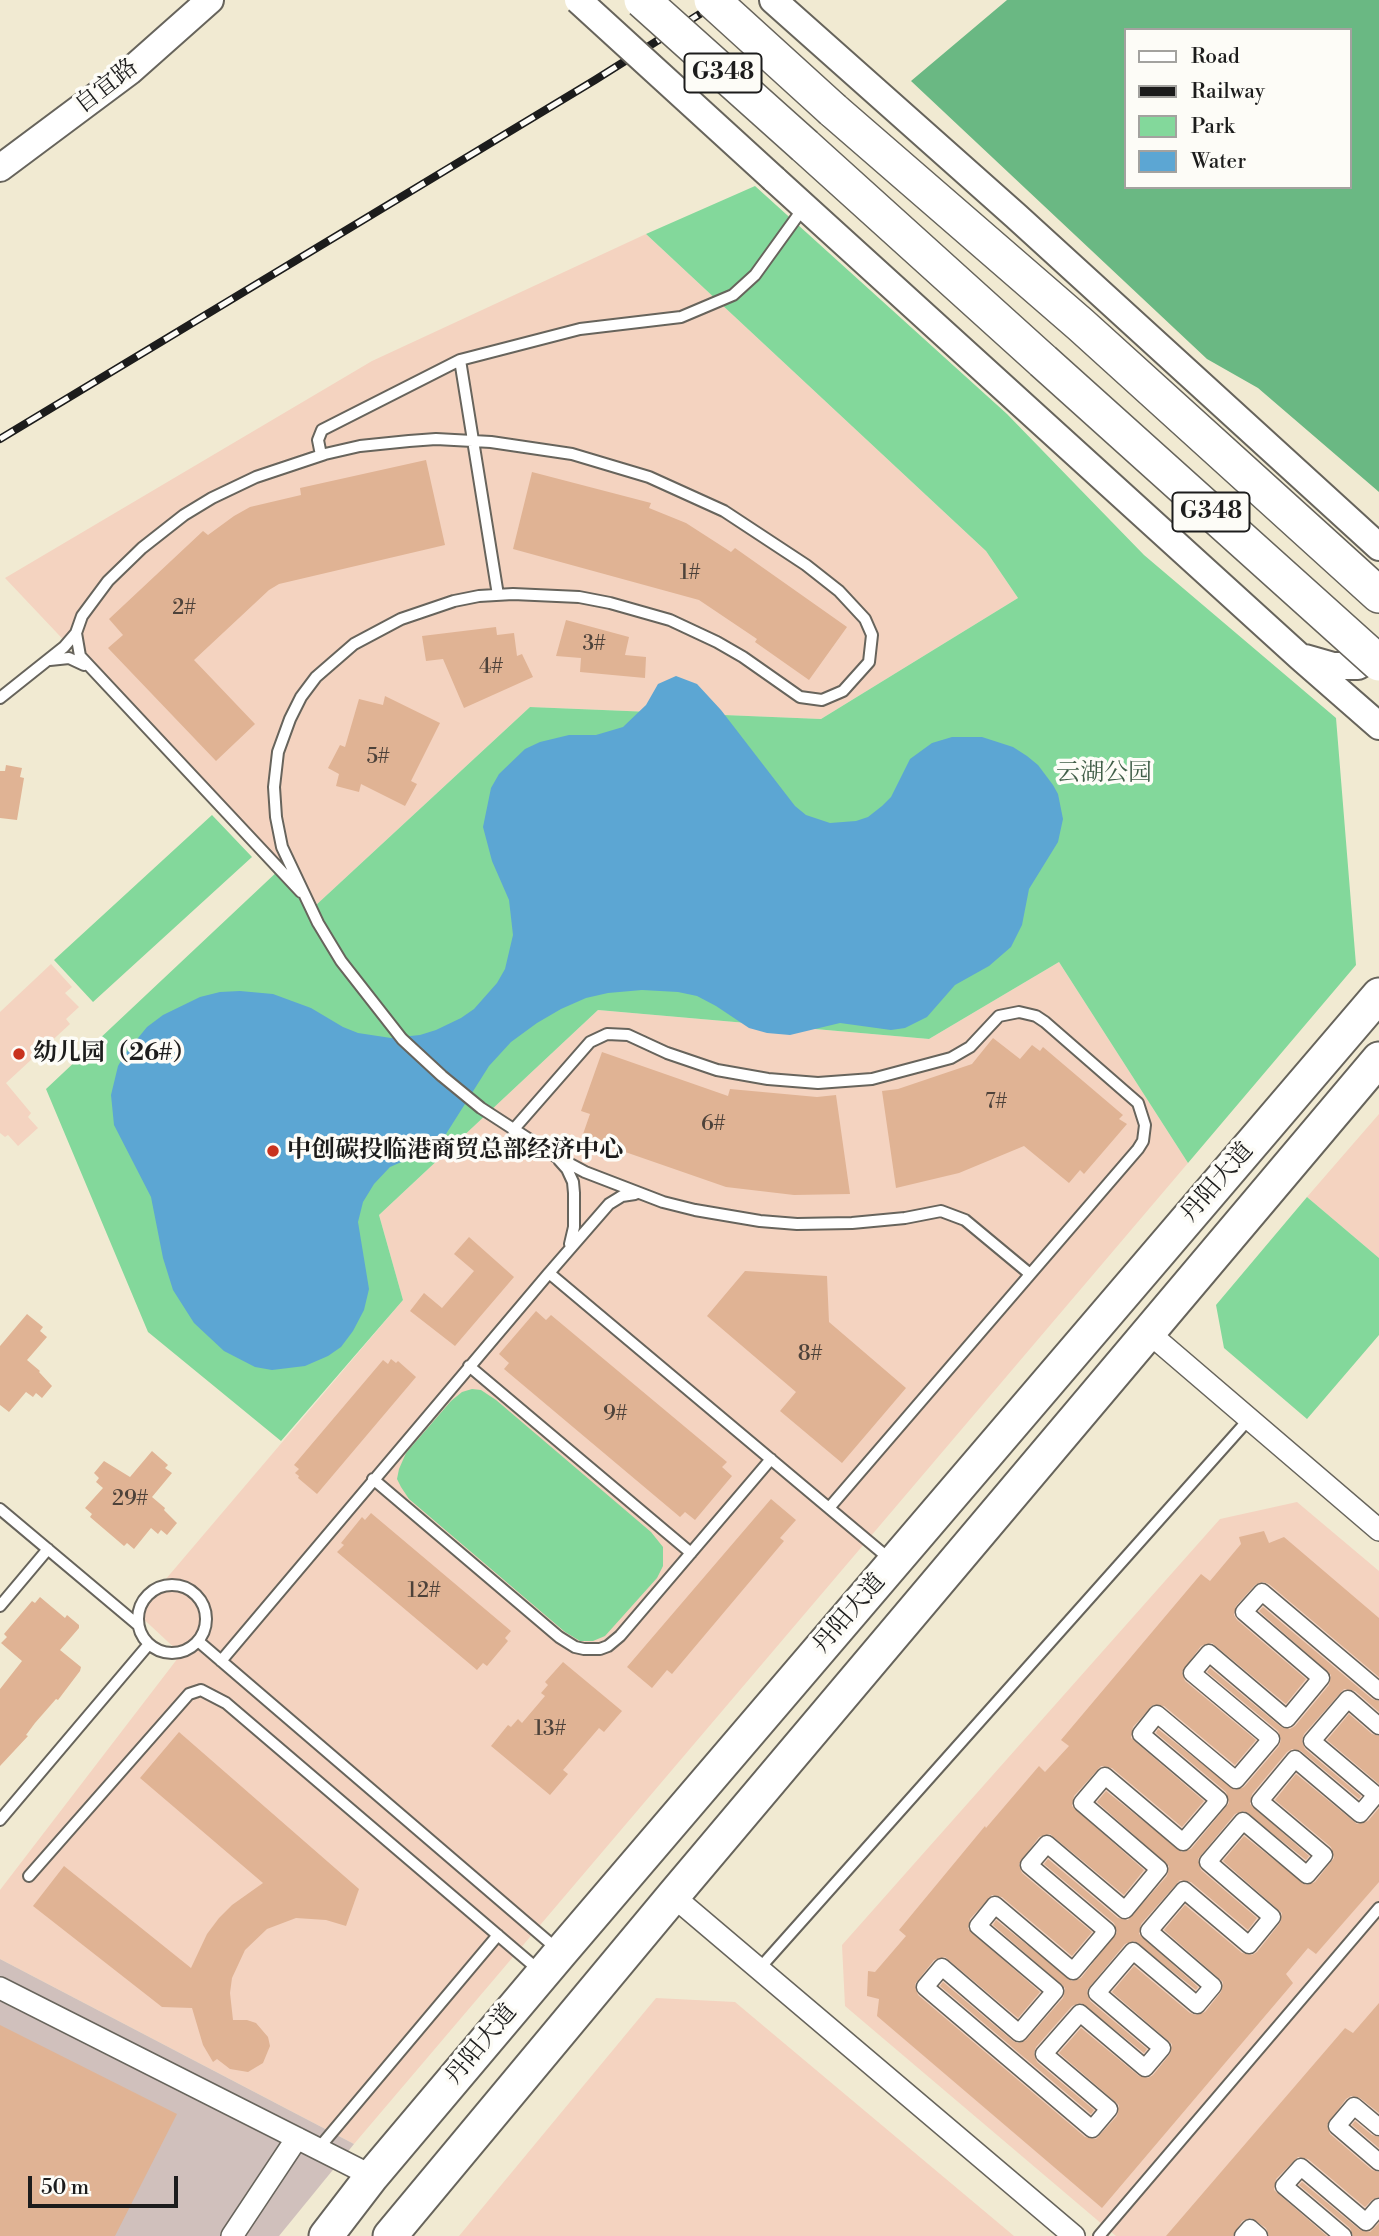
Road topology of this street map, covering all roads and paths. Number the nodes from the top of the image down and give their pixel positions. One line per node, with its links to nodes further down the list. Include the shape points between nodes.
1 (211, 0): 6 (street, 自宜路, via 130,71)
2 (578, 0): 7 (street, bridge)
3 (642, 0): 18 (highway, G348, bridge)
4 (712, 0): 13 (highway, G348, bridge)
5 (773, 0): 11 (street)
6 (0, 168)
7 (804, 208): 8 (lane, via 755,275 733,295 681,317 580,329); 16 (street)
8 (460, 360): 9 (lane); 10 (lane, via 322,430 318,440)
9 (472, 441): 10 (lane, via 386,443); 12 (lane); 12 (lane, via 519,445 601,462 724,511 839,591 865,619 872,635 872,653 864,670 843,691 830,699 815,700 790,692 717,642 646,612 579,597)
10 (321, 455): 14 (lane, via 256,477 184,515 108,581)
11 (1379, 547)
12 (498, 595): 22 (lane, via 454,601 379,630 333,660 301,697 278,752 274,787 282,847)
13 (1379, 595)
14 (76, 633): 17 (lane); 19 (lane, via 80,656)
15 (1379, 654): 16 (street, via 1358,666 1333,666)
16 (1300, 657): 21 (street)
17 (44, 662): 19 (lane, via 62,657); 20 (lane)
18 (1379, 663)
19 (90, 668): 22 (lane)
20 (0, 698)
21 (1379, 726)
22 (302, 892): 25 (lane, via 341,961 402,1039)
23 (1379, 995): 32 (main road, 丹阳大道)
24 (1379, 1059): 31 (main road, 丹阳大道)
25 (513, 1130): 26 (lane); 30 (lane, via 590,1042 607,1034 628,1035 717,1070 818,1083 872,1079 951,1058 970,1047 999,1016 1027,1013 1045,1022 1132,1096 1142,1109 1145,1125 1138,1149)
26 (555, 1156): 27 (lane); 28 (lane, via 567,1169 574,1193 575,1227)
27 (636, 1194): 28 (lane, via 609,1204); 30 (lane, via 695,1210 797,1224 882,1220 941,1210 965,1220)
28 (568, 1250): 29 (lane)
29 (549, 1272): 33 (lane); 36 (lane)
30 (1030, 1275): 38 (lane)
31 (1149, 1333): 34 (main road, 丹阳大道); 35 (street)
32 (1062, 1365): 34 (main road); 43 (main road, 丹阳大道)
33 (470, 1366): 37 (lane); 42 (lane)
34 (1096, 1395): 51 (main road, 丹阳大道)
35 (1249, 1419): 40 (street); 59 (lane)
36 (771, 1460): 38 (lane); 42 (lane)
37 (373, 1479): 42 (lane, via 575,1647 600,1649 615,1641); 48 (lane)
38 (829, 1508): 43 (lane)
39 (0, 1509): 41 (lane)
40 (1379, 1530)
41 (48, 1549): 44 (lane); 45 (lane)
42 (691, 1553)
43 (894, 1563): 49 (main road, 丹阳大道)
44 (0, 1606)
45 (138, 1625): 46 (lane, via 140,1606 153,1590 184,1587 194,1593 205,1611 204,1632); 47 (lane)
46 (198, 1641): 47 (lane, via 169,1653); 48 (lane)
47 (149, 1644): 53 (lane)
48 (221, 1661): 58 (lane)
49 (808, 1662): 51 (main road); 58 (main road, 丹阳大道)
50 (1379, 1691): 52 (street, via 1262,1592 1244,1612 1321,1678 1287,1719 1209,1653 1192,1673 1271,1739 1236,1780 1157,1714 1141,1734 1219,1800 1183,1842 1105,1776 1082,1803 1159,1869 1125,1910 1046,1844 1029,1865 1107,1931 1073,1971 995,1905 978,1926 1055,1991 1019,2033 942,1967 925,1987 1092,2129 1109,2109 1044,2054 1080,2012 1145,2068 1162,2048 1097,1993 1133,1951 1197,2005 1213,1986 1149,1931 1184,1890 1249,1945 1272,1917 1208,1862 1243,1821 1307,1875 1324,1855 1260,1801 1295,1759 1360,1814 1376,1795 1312,1741 1348,1699)
51 (844, 1693): 55 (main road, 丹阳大道)
52 (1379, 1726)
53 (0, 1820)
54 (29, 1876): 57 (lane, via 189,1694 201,1690 226,1703)
55 (673, 1896): 59 (street); 69 (main road, 丹阳大道)
56 (1379, 1908): 71 (lane)
57 (498, 1935): 58 (lane); 63 (lane)
58 (552, 1962): 65 (main road, 丹阳大道)
59 (759, 1969): 70 (street)
60 (0, 1989): 62 (street)
61 (1379, 2127): 64 (street, via 1354,2106 1337,2126)
62 (297, 2138): 63 (street); 67 (street)
63 (318, 2148): 65 (street)
64 (1379, 2162)
65 (372, 2176): 68 (main road, 丹阳大道)
66 (1379, 2207): 74 (street, via 1366,2222 1301,2167 1284,2186)
67 (232, 2236)
68 (326, 2236)
69 (390, 2236)
70 (1074, 2236)
71 (1098, 2236)
72 (1244, 2236): 73 (street, via 1250,2228)
73 (1259, 2236)
74 (1343, 2236)

